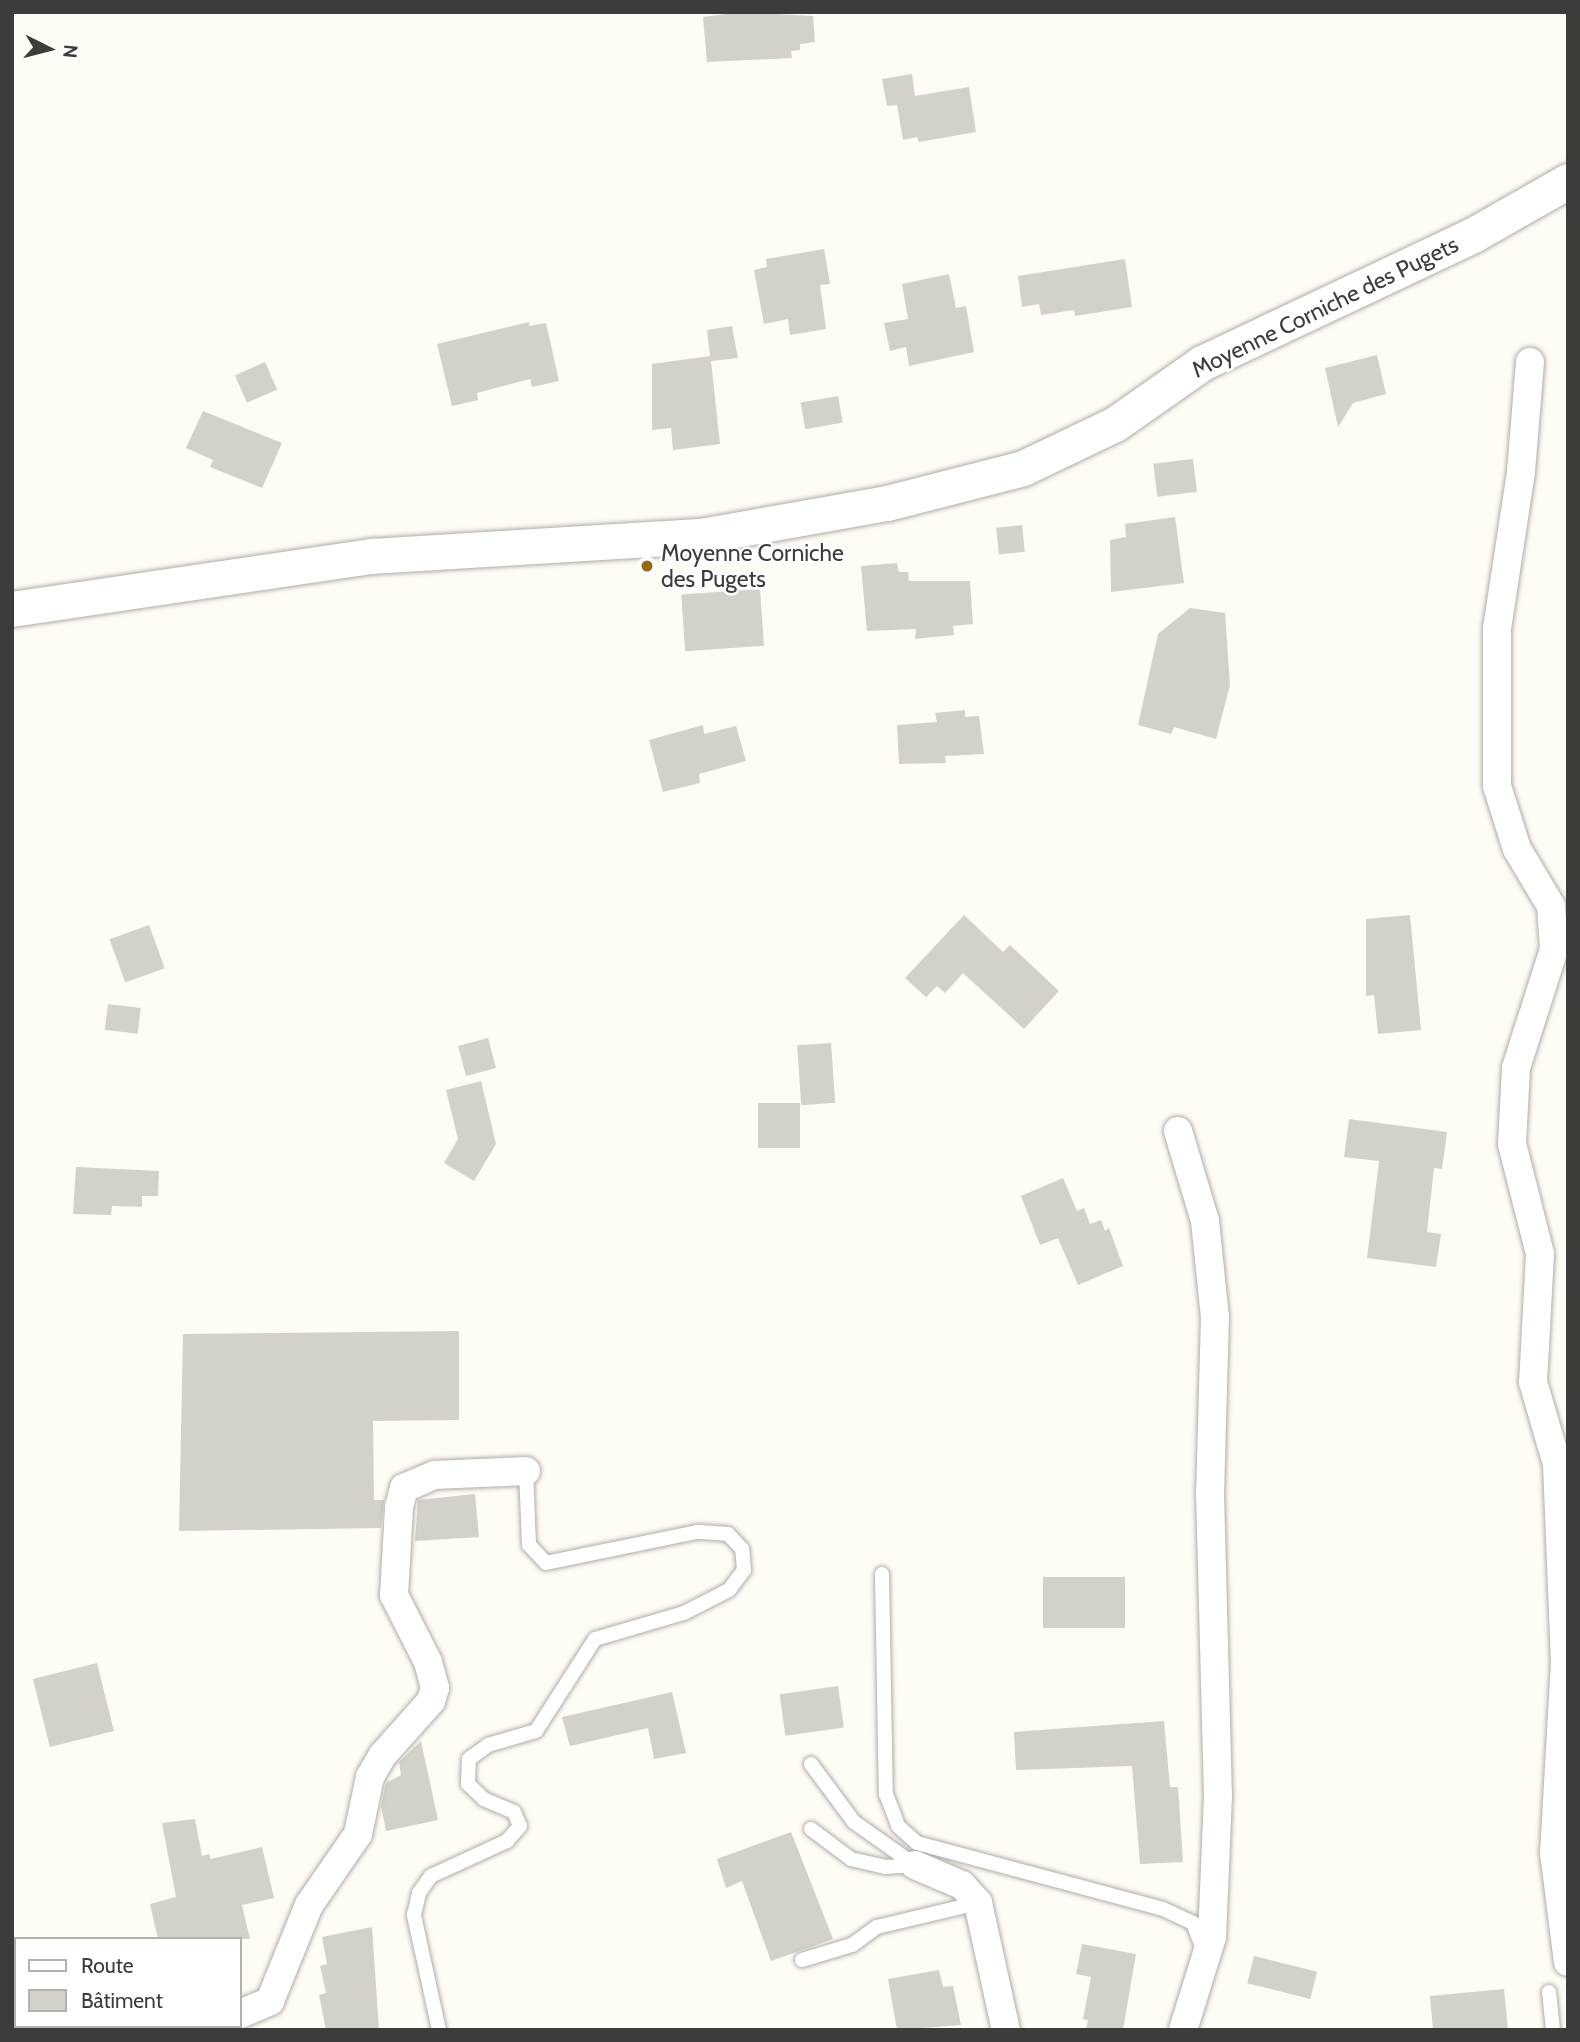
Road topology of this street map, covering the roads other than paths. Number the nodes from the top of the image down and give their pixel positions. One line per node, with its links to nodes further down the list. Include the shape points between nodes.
1 (1568, 181): 3 (street, Moyenne Corniche des Pugets, via 1473,235 1202,363 1115,424 1023,468 887,503 701,536 372,556)
2 (1530, 362): 13 (street, via 1521,472 1497,628 1497,786 1517,849 1551,906 1553,938 1516,1068 1511,1144 1540,1254 1533,1382 1557,1464 1565,1662 1554,1853)
3 (12, 609)
4 (1178, 1131): 11 (street, via 1205,1221 1215,1317 1210,1492 1217,1903)
5 (526, 1471): 15 (street, via 435,1475 404,1488 398,1507 394,1595 433,1675 431,1701 382,1756 370,1777 358,1835 309,1905 270,2001); 16 (lane, via 529,1545 546,1563 697,1532 727,1534 742,1549 744,1570 729,1590 684,1613 595,1639 536,1731 488,1745 469,1759 468,1784 484,1799 514,1812 520,1826 507,1841 431,1876 419,1893 414,1915)
6 (882, 1574): 11 (lane, via 886,1794 898,1826 917,1843 1163,1909 1193,1923)
7 (811, 1764): 9 (lane, via 854,1822)
8 (811, 1829): 9 (lane, via 851,1859 886,1867)
9 (915, 1865): 10 (street, via 962,1885)
10 (978, 1902): 12 (lane, via 877,1927 852,1945); 17 (street)
11 (1207, 1958): 18 (street)
12 (802, 1961)
13 (1568, 1962)
14 (1549, 1992): 19 (lane)
15 (242, 2013)
16 (439, 2030)
17 (1006, 2030)
18 (1183, 2030)
19 (1553, 2030)

